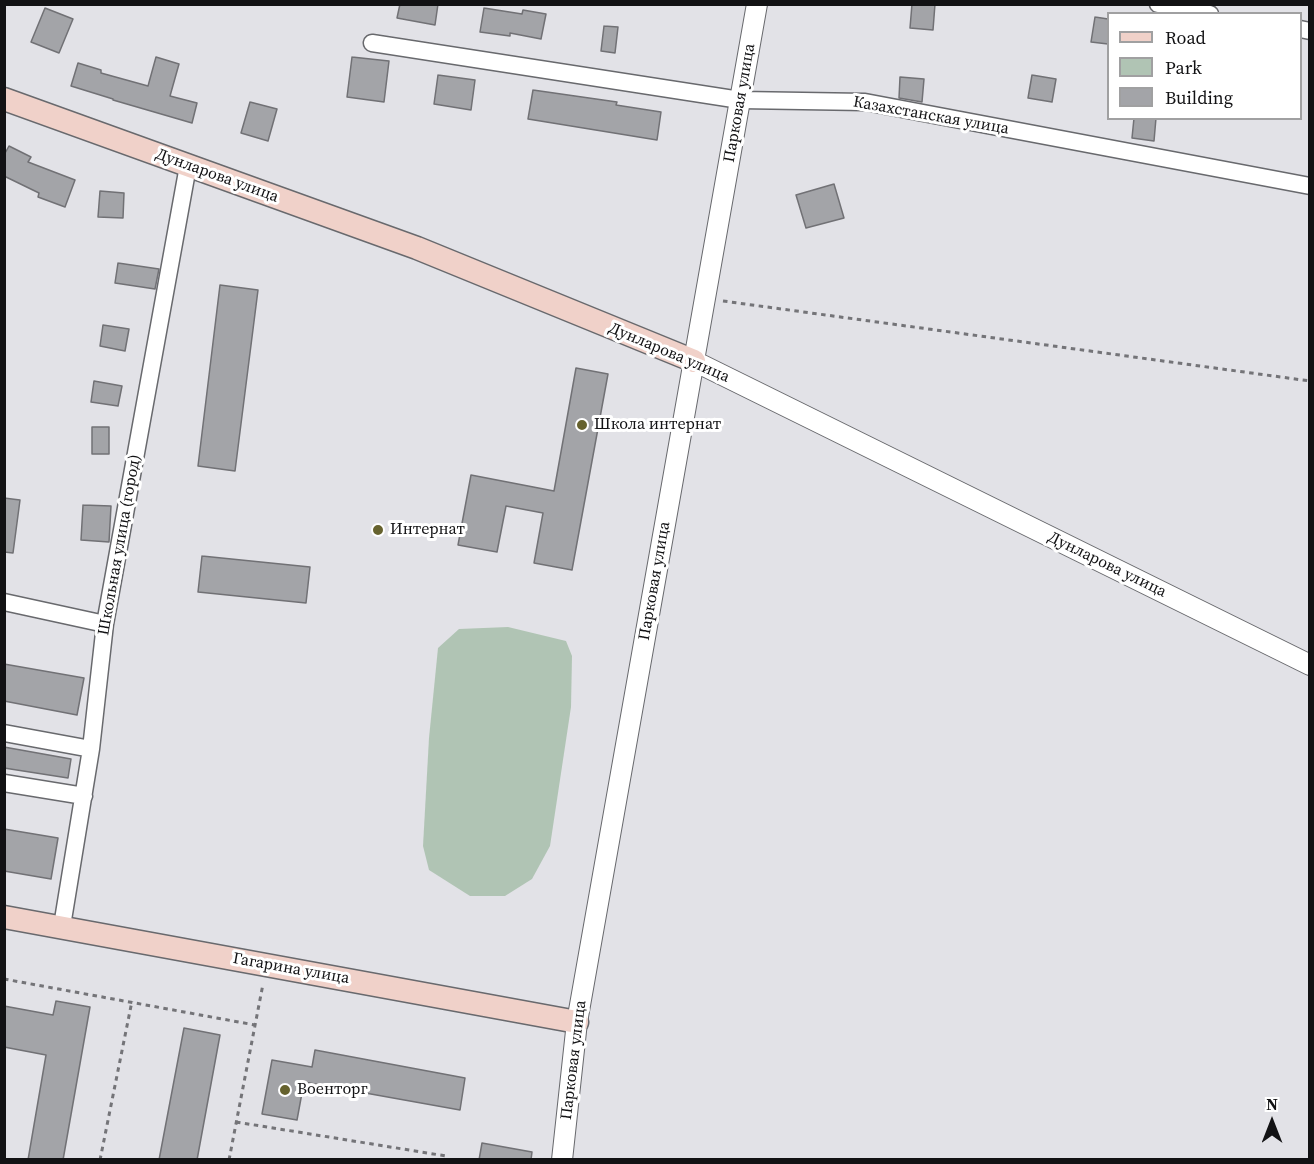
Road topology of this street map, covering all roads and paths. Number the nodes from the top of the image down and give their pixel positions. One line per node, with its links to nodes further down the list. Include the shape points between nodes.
1 (757, 4): 6 (street, Парковая улица)
2 (1158, 4): 3 (street)
3 (1200, 12)
4 (372, 43): 6 (street, Казахстанская улица)
5 (4, 99): 7 (main road, Дунларова улица)
6 (740, 100): 8 (street, Казахстанская улица, via 865,102); 9 (street, Парковая улица)
7 (188, 166): 10 (main road, Дунларова улица, via 417,248); 13 (street, Школьная улица (город))
8 (1310, 186)
9 (706, 298): 10 (street, Парковая улица); 11 (path)
10 (694, 361): 14 (street, Дунларова улица); 24 (street, Парковая улица)
11 (1310, 381)
12 (4, 602): 13 (street)
13 (105, 624): 16 (street, Школьная улица (город))
14 (1310, 665)
15 (4, 733): 16 (street)
16 (91, 749): 18 (street, Школьная улица (город))
17 (4, 783): 18 (street)
18 (84, 796): 20 (street, Школьная улица (город))
19 (4, 917): 20 (main road, Гагарина улица)
20 (62, 926): 21 (main road, Гагарина улица)
21 (266, 964): 24 (main road, Гагарина улица); 25 (path)
22 (4, 979): 23 (path)
23 (132, 1001): 25 (path); 27 (path)
24 (577, 1022): 30 (street, Парковая улица)
25 (255, 1025): 26 (path)
26 (236, 1122): 28 (path); 29 (path, via 446,1156)
27 (100, 1160)
28 (229, 1160)
29 (446, 1160)
30 (562, 1160)

